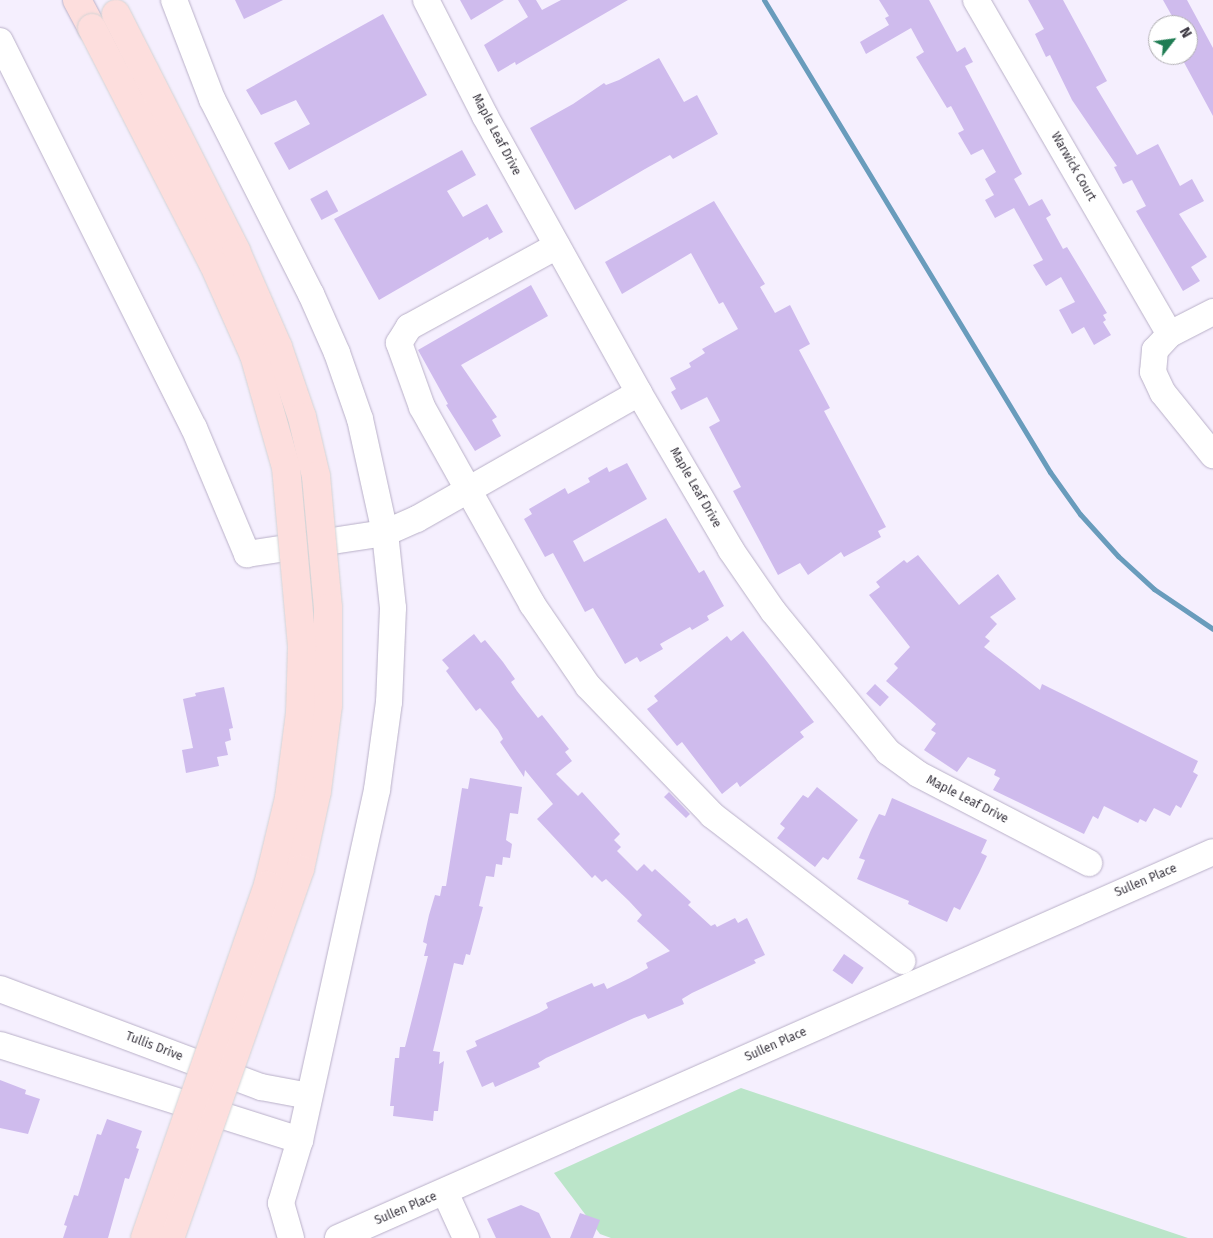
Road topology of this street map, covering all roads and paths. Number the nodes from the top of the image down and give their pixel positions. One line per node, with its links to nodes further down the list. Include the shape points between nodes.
1 (77, 0): 22 (main road, bridge, via 213,263 254,355 286,467 302,648 300,713 289,798 268,885)
2 (174, 0): 13 (street, via 212,100 311,294 337,353 360,419)
3 (426, 0): 7 (street, Maple Leaf Drive)
4 (976, 0): 9 (street, Warwick Court)
5 (113, 7): 23 (main road, bridge, via 236,252 278,347 302,417 316,476 328,608 328,705 317,791 300,869)
6 (0, 41): 13 (street, via 194,428 246,554)
7 (557, 246): 10 (street, Maple Leaf Drive); 12 (street, via 409,327 400,343 422,408)
8 (1213, 312): 9 (street)
9 (1170, 334): 11 (street, via 1155,350 1153,372 1163,393)
10 (639, 393): 12 (street); 15 (street, Maple Leaf Drive, via 731,550 772,610 888,752 918,774)
11 (1213, 456)
12 (468, 491): 13 (street); 16 (street, via 532,604 588,686 712,815)
13 (385, 533): 19 (street, via 393,608 389,702 377,790)
14 (1213, 852): 21 (street, Sullen Place)
15 (1089, 862)
16 (902, 961)
17 (0, 989): 19 (street, Tullis Drive, via 260,1087)
18 (0, 1045): 20 (street)
19 (309, 1096): 20 (street)
20 (300, 1140): 24 (street, via 280,1203)
21 (445, 1192): 25 (street, Sullen Place); 26 (street)
22 (146, 1238)
23 (170, 1238)
24 (291, 1238)
25 (338, 1238)
26 (466, 1238)

